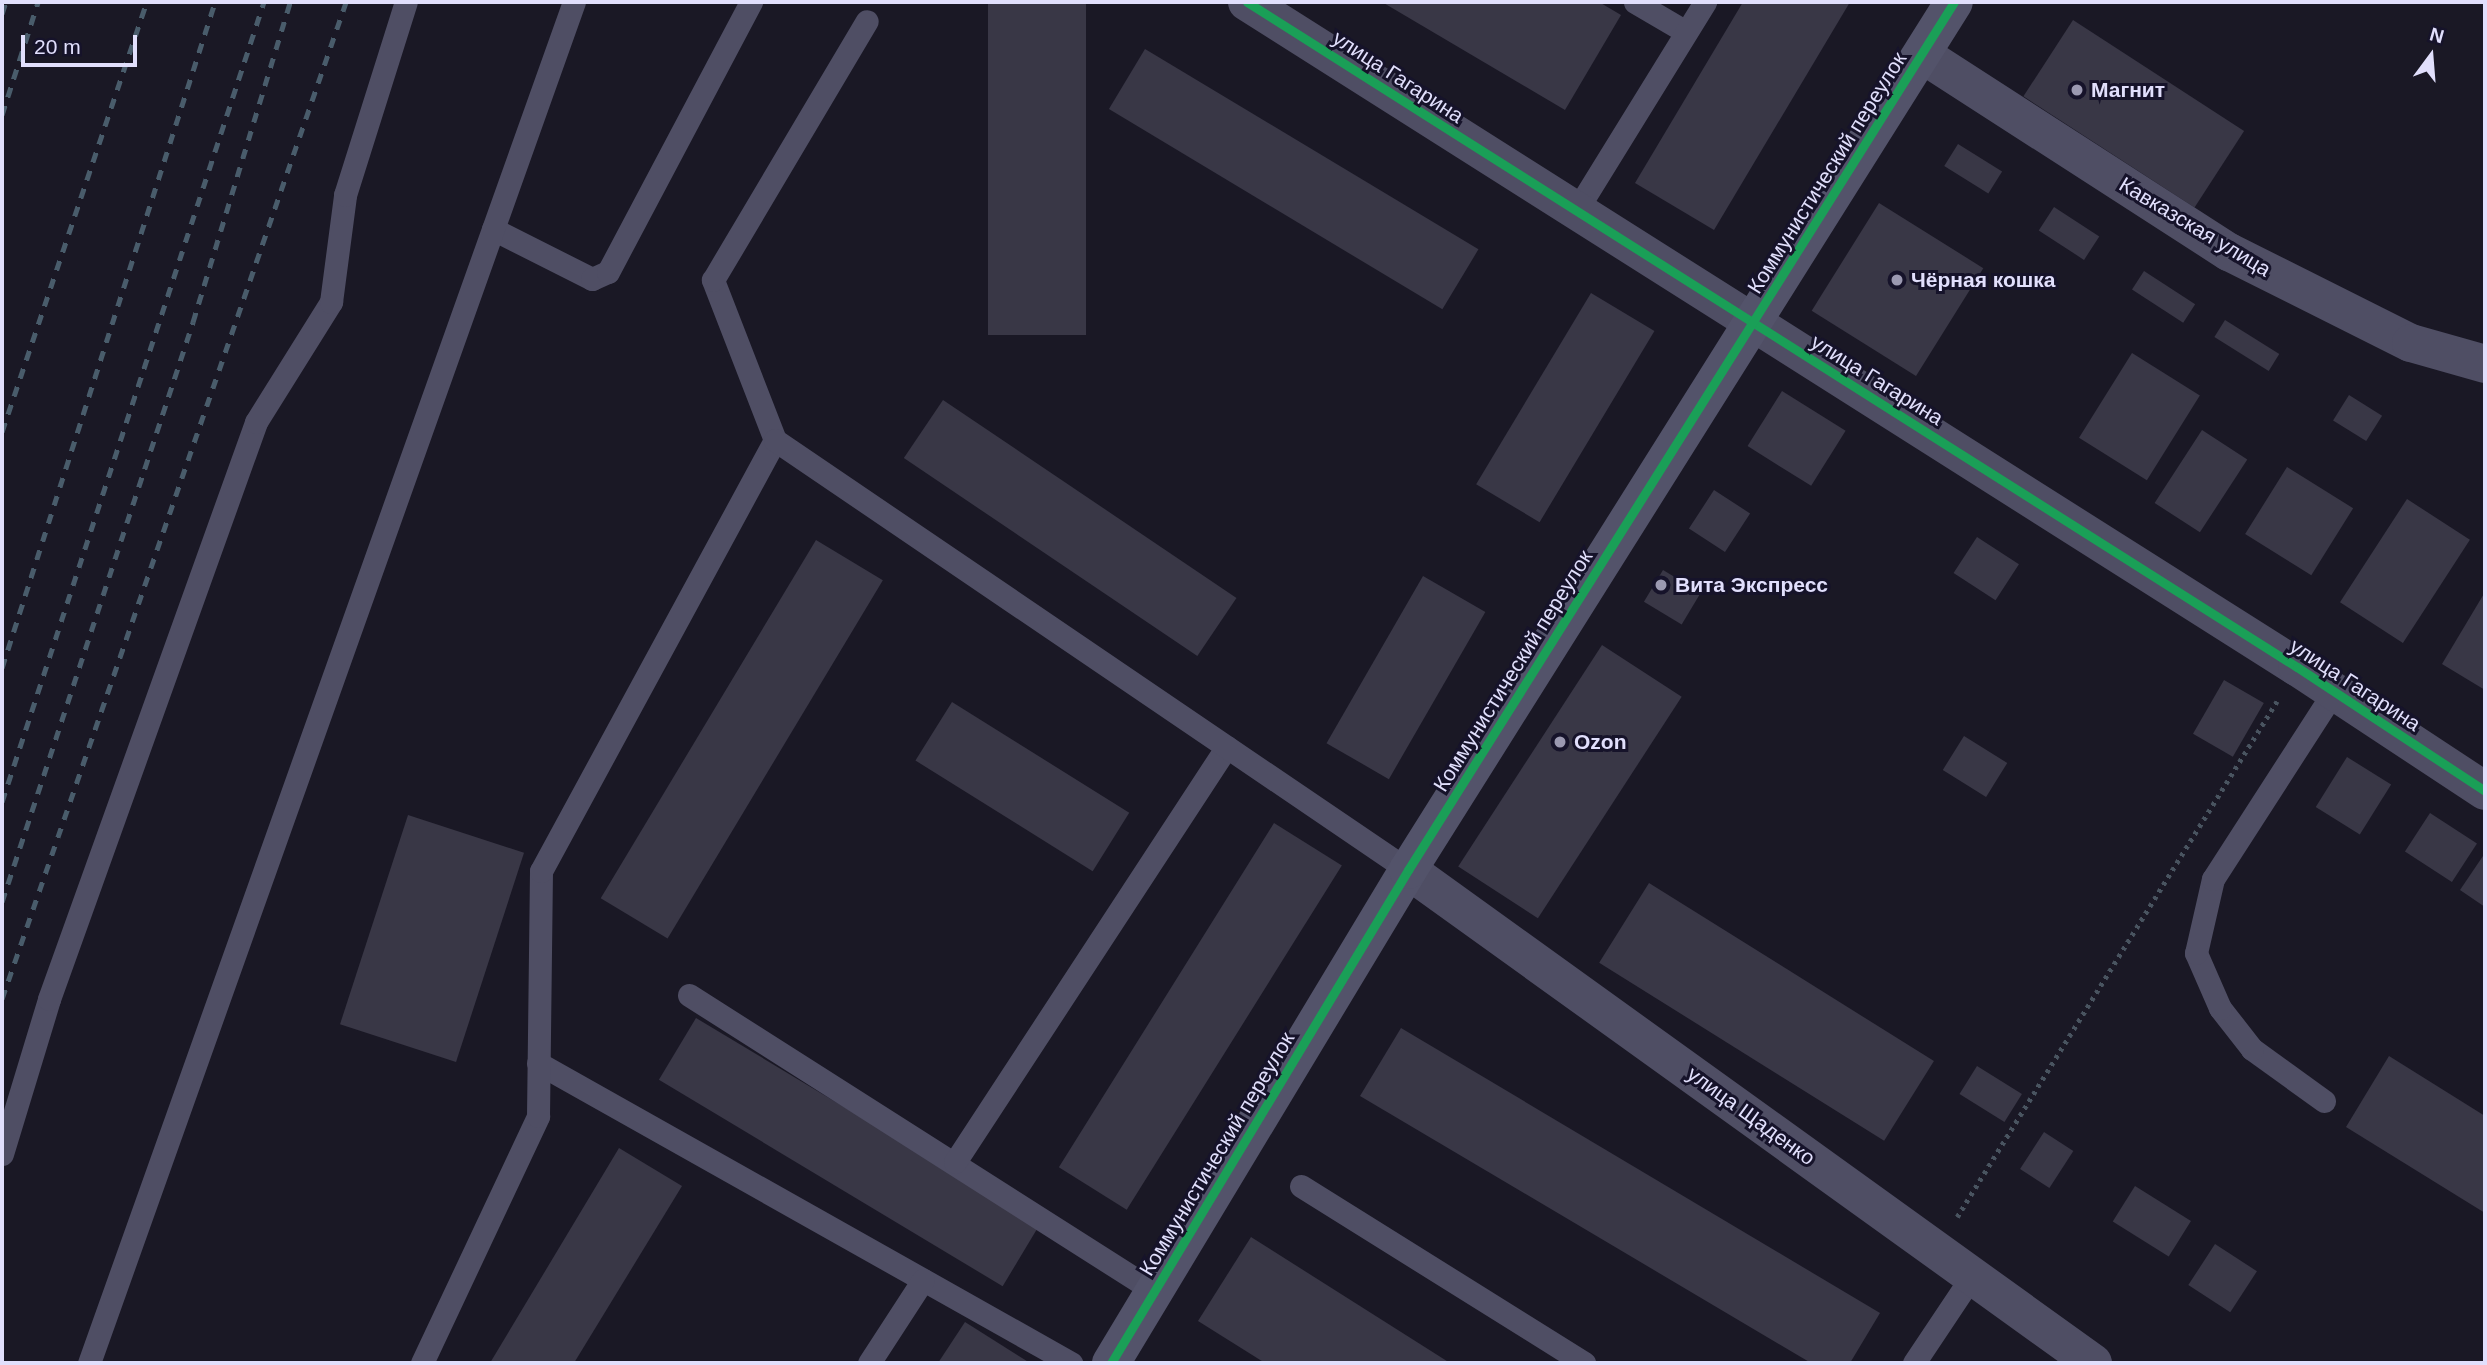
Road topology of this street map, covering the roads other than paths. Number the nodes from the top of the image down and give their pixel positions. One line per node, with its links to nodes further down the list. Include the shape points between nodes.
1 (406, 2): 23 (lane, via 345,195 331,302 256,422 49,999)
2 (573, 2): 12 (lane)
3 (751, 2): 12 (lane, via 608,272 592,279)
4 (1247, 2): 11 (street, улица Гагарина)
5 (1635, 2): 9 (lane)
6 (1705, 2): 9 (lane)
7 (1954, 2): 10 (street, Коммунистический переулок)
8 (867, 21): 15 (lane, via 713,280)
9 (1686, 33): 11 (lane)
10 (1923, 55): 13 (street, Коммунистический переулок); 14 (street, Кавказская улица, via 2230,252 2411,343)
11 (1576, 211): 13 (street, улица Гагарина)
12 (493, 229): 29 (lane)
13 (1754, 323): 16 (street, улица Гагарина); 19 (street, Коммунистический переулок)
14 (2485, 364)
15 (775, 440): 17 (lane); 21 (lane, via 541,872)
16 (2334, 691): 18 (street, улица Гагарина); 22 (lane, via 2213,879 2196,953 2220,1008 2252,1049)
17 (1227, 747): 19 (lane); 24 (lane)
18 (2485, 791)
19 (1408, 870): 26 (street, улица Щаденко); 28 (street, Коммунистический переулок)
20 (689, 995): 24 (lane)
21 (538, 1063): 27 (lane); 30 (lane, via 537,1116)
22 (2324, 1101)
23 (2, 1154)
24 (956, 1162): 28 (lane)
25 (1301, 1186): 34 (lane)
26 (1972, 1276): 35 (lane); 36 (street, улица Щаденко)
27 (923, 1280): 31 (lane); 32 (lane)
28 (1154, 1291): 33 (street, Коммунистический переулок)
29 (89, 1363)
30 (422, 1363)
31 (869, 1363)
32 (1071, 1363)
33 (1111, 1363)
34 (1584, 1363)
35 (1914, 1363)
36 (2093, 1363)

